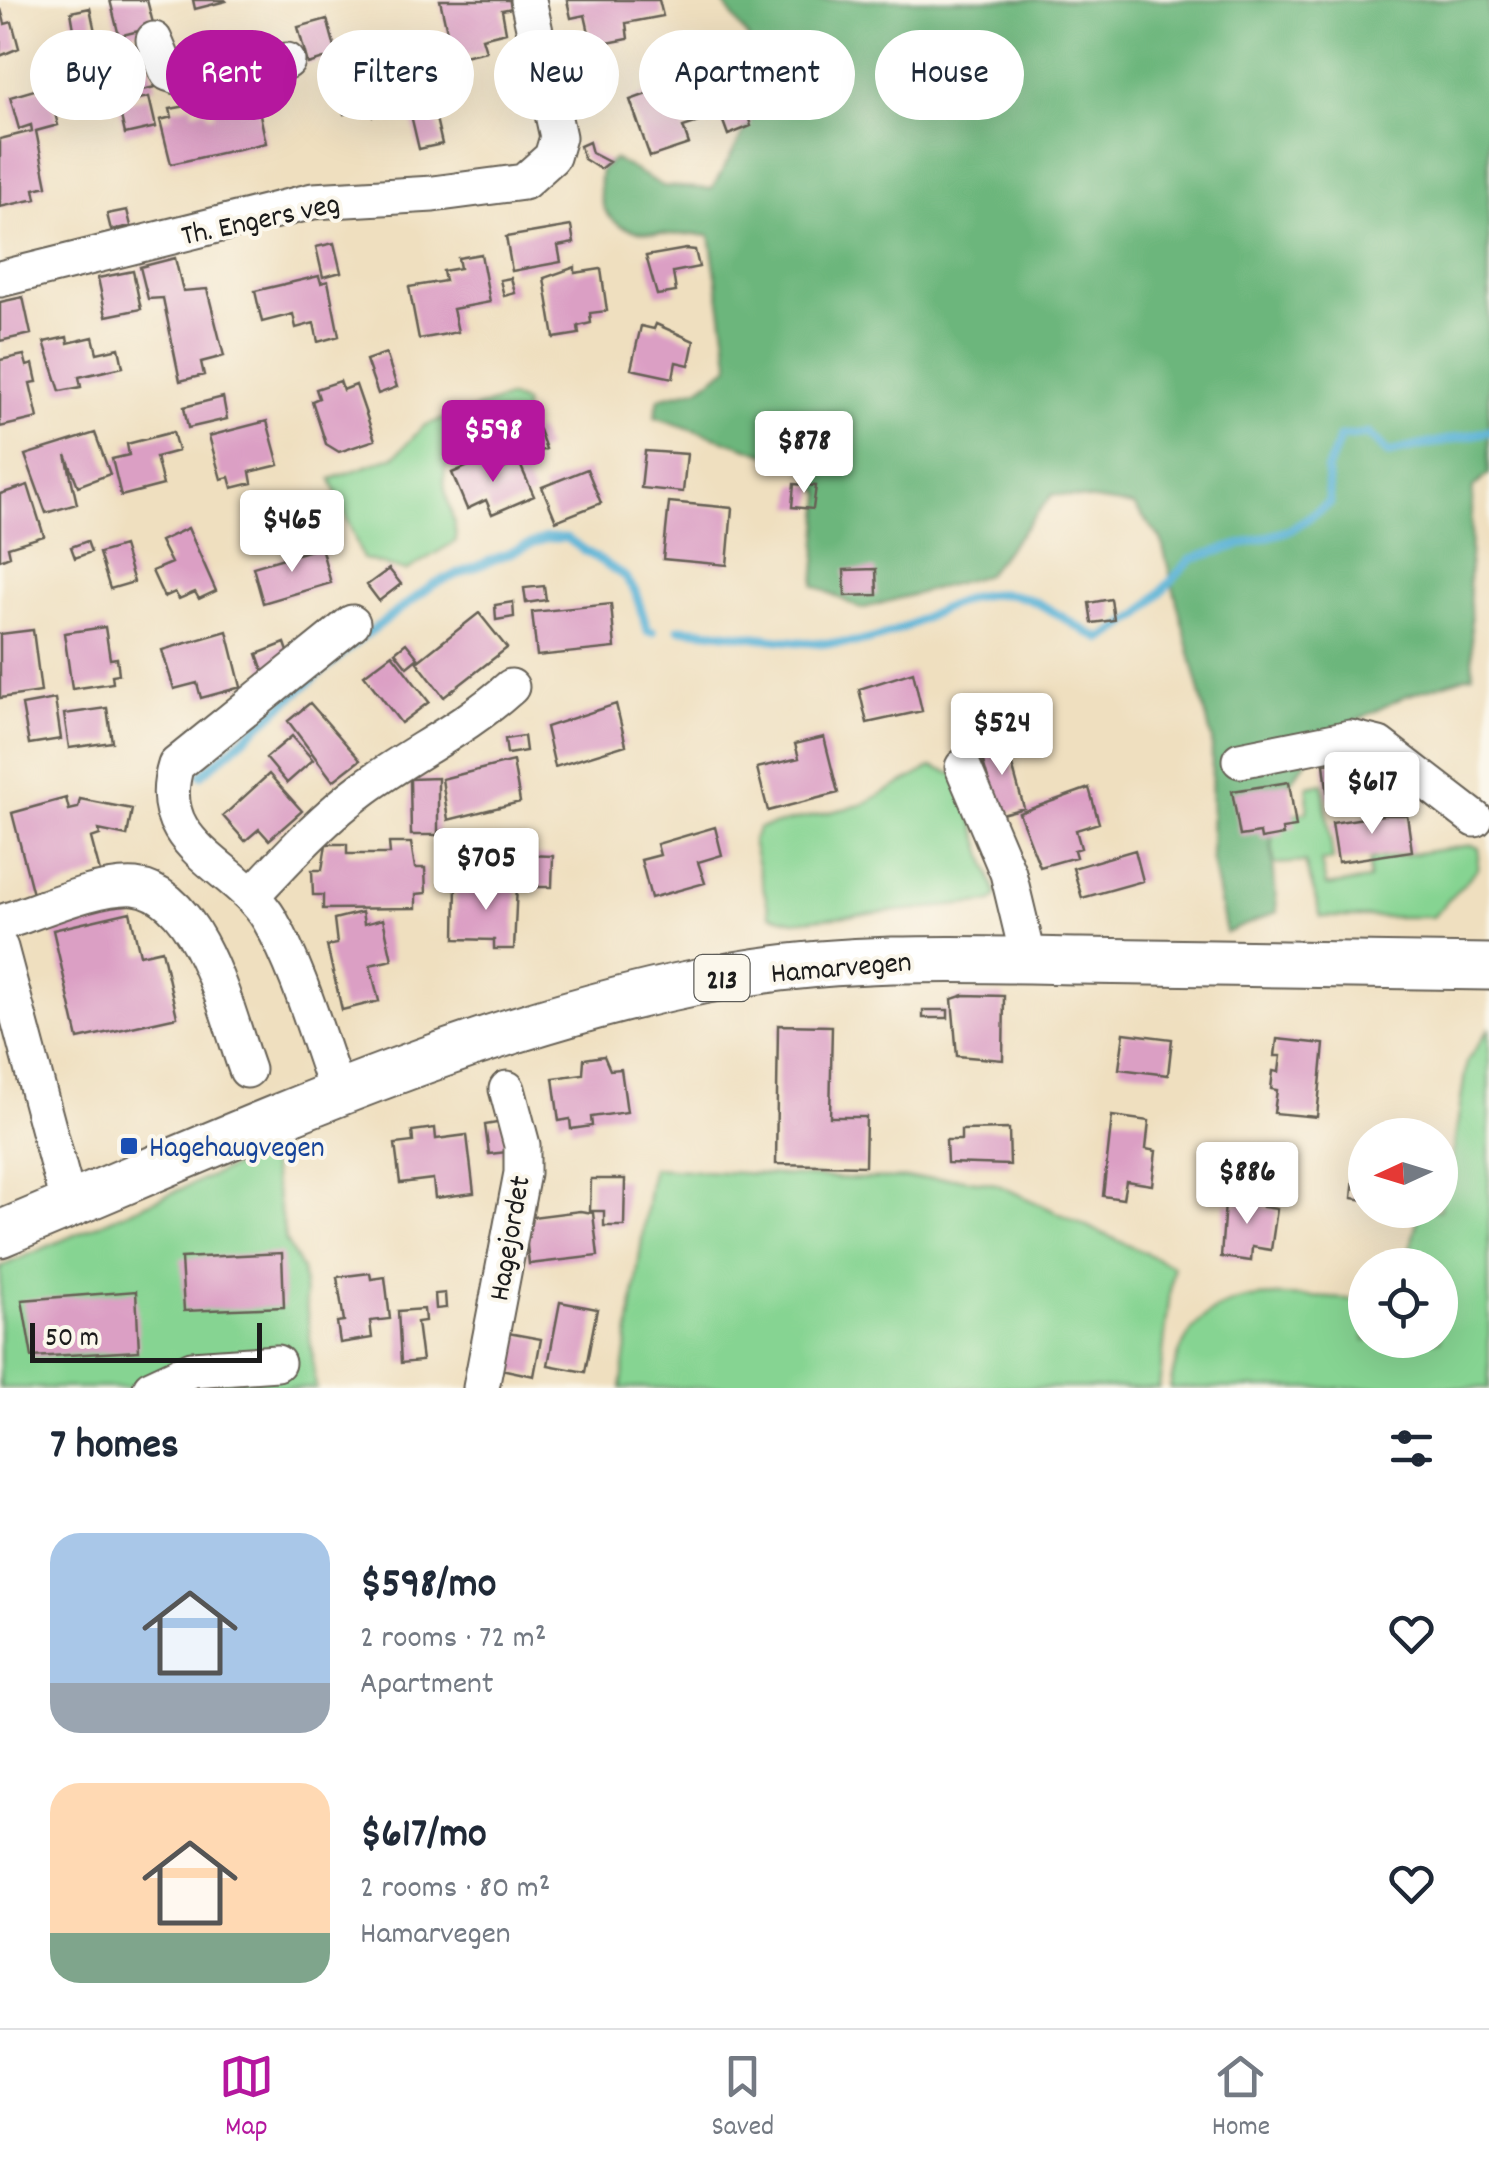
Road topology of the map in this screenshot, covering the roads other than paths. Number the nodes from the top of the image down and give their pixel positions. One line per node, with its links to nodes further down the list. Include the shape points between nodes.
1 (528, 0): 4 (street, Th. Engers veg, via 558,137 552,156 524,182 314,201)
2 (154, 40): 3 (street)
3 (166, 68)
4 (0, 280)
5 (352, 624): 10 (street, via 176,765 170,794 178,822 212,866)
6 (511, 687): 10 (street, via 329,816)
7 (1240, 760): 9 (street, via 1350,738 1378,746)
8 (963, 767): 13 (street, via 1008,873)
9 (1475, 819)
10 (251, 896): 17 (street, via 271,922)
11 (0, 923): 15 (street, via 110,889 133,887 165,897 192,927)
12 (0, 948): 18 (street)
13 (1030, 960): 14 (main road, Hamarvegen / 213); 17 (main road, Hamarvegen / 213, via 902,958 734,975 574,1011)
14 (1489, 967)
15 (247, 1070)
16 (507, 1088): 22 (street, Hagejordet, via 522,1173)
17 (338, 1094): 18 (main road, Hamarvegen / 213)
18 (69, 1206): 19 (main road, Hamarvegen / 213)
19 (0, 1234)
20 (277, 1363): 21 (street, via 192,1369)
21 (151, 1388)
22 (481, 1388)

